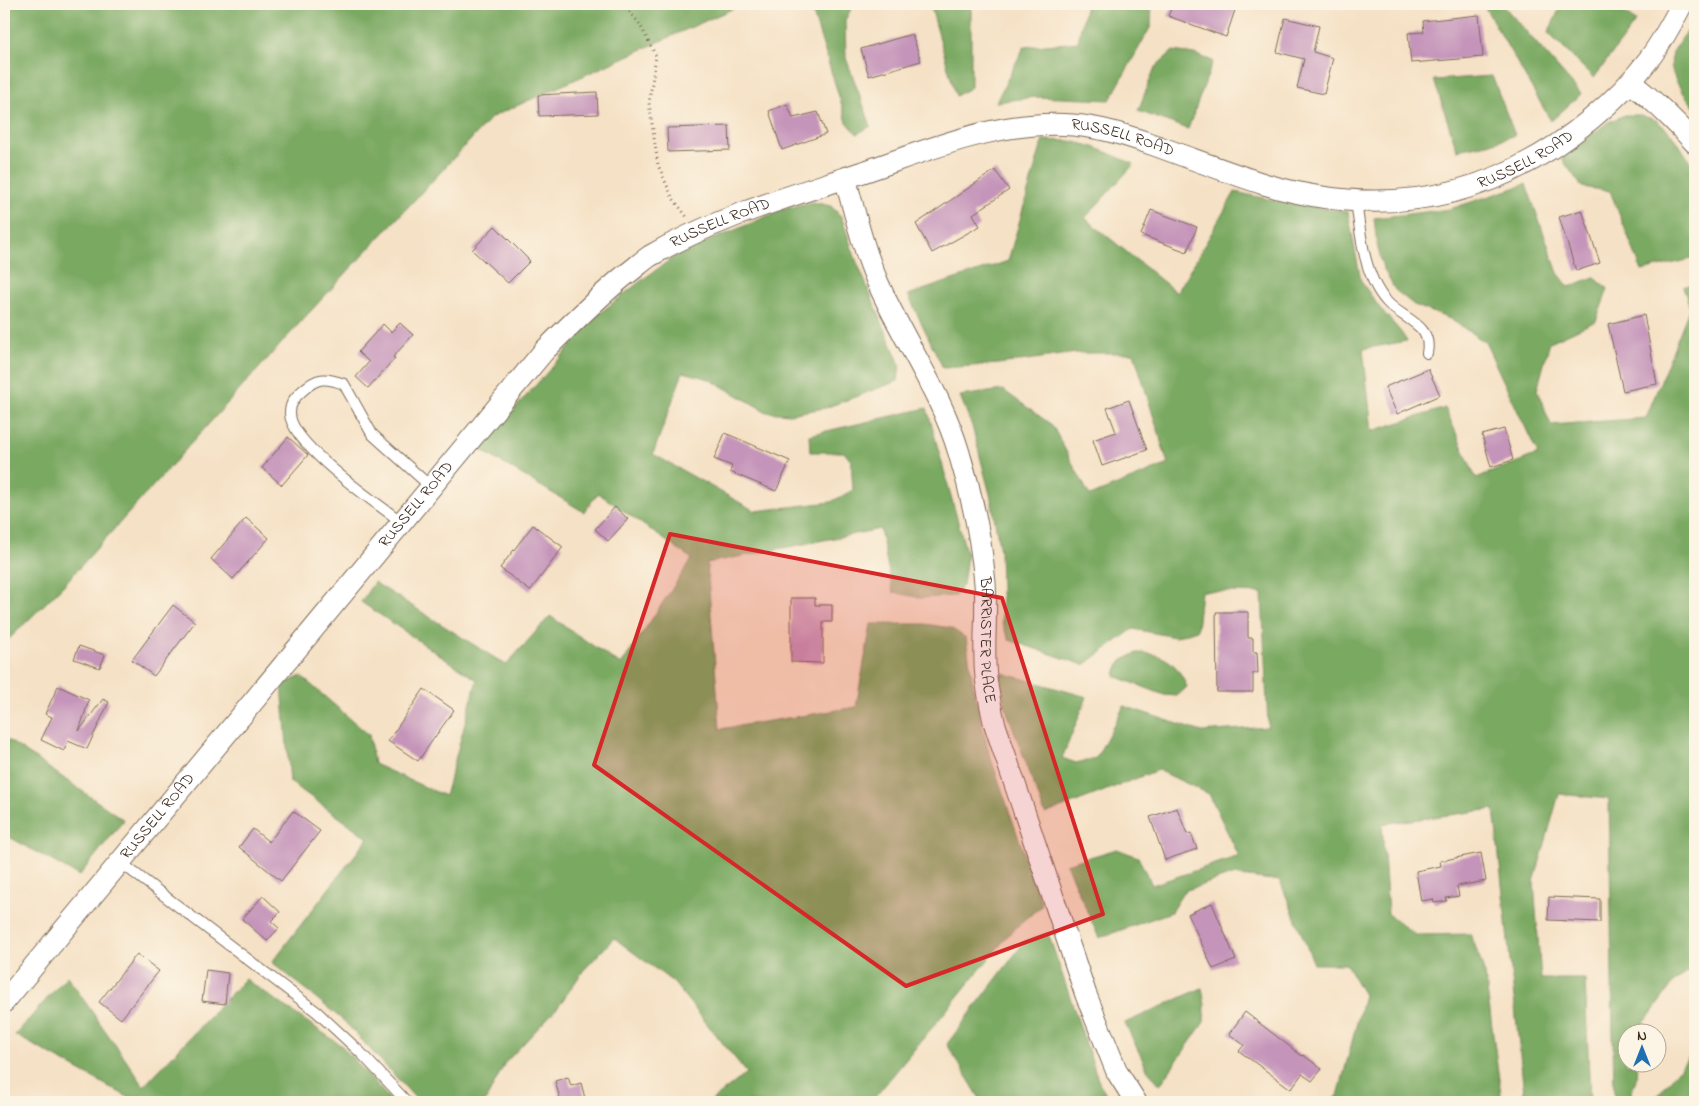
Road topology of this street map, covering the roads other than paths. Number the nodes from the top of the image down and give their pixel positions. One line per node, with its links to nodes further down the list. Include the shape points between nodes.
1 (1682, 4): 2 (street, RUSSELL ROAD, via 1651,58)
2 (1631, 83): 3 (street, via 1674,119); 5 (street, RUSSELL ROAD, via 1571,136 1509,173 1475,186 1419,199)
3 (1695, 144)
4 (846, 178): 5 (street, RUSSELL ROAD, via 985,131 1011,126 1075,125 1120,133 1265,184 1307,194); 7 (street, RUSSELL ROAD, via 749,211 648,258 614,284 544,351); 12 (street, BARRISTER PLACE, via 864,247 878,284 939,402 959,451 979,537 986,605 985,663 994,722 1086,995 1117,1072)
5 (1356, 200): 6 (lane, via 1360,234 1377,289 1387,302 1421,327 1426,336)
6 (1427, 353)
7 (431, 487): 8 (street, RUSSELL ROAD); 8 (lane, via 372,434 344,384 327,378 311,383 292,400 289,414 293,427 308,445 349,484)
8 (402, 522): 9 (street, RUSSELL ROAD)
9 (120, 862): 10 (street, RUSSELL ROAD); 11 (lane, via 317,1012)
10 (4, 1002)
11 (407, 1102)
12 (1136, 1102)

